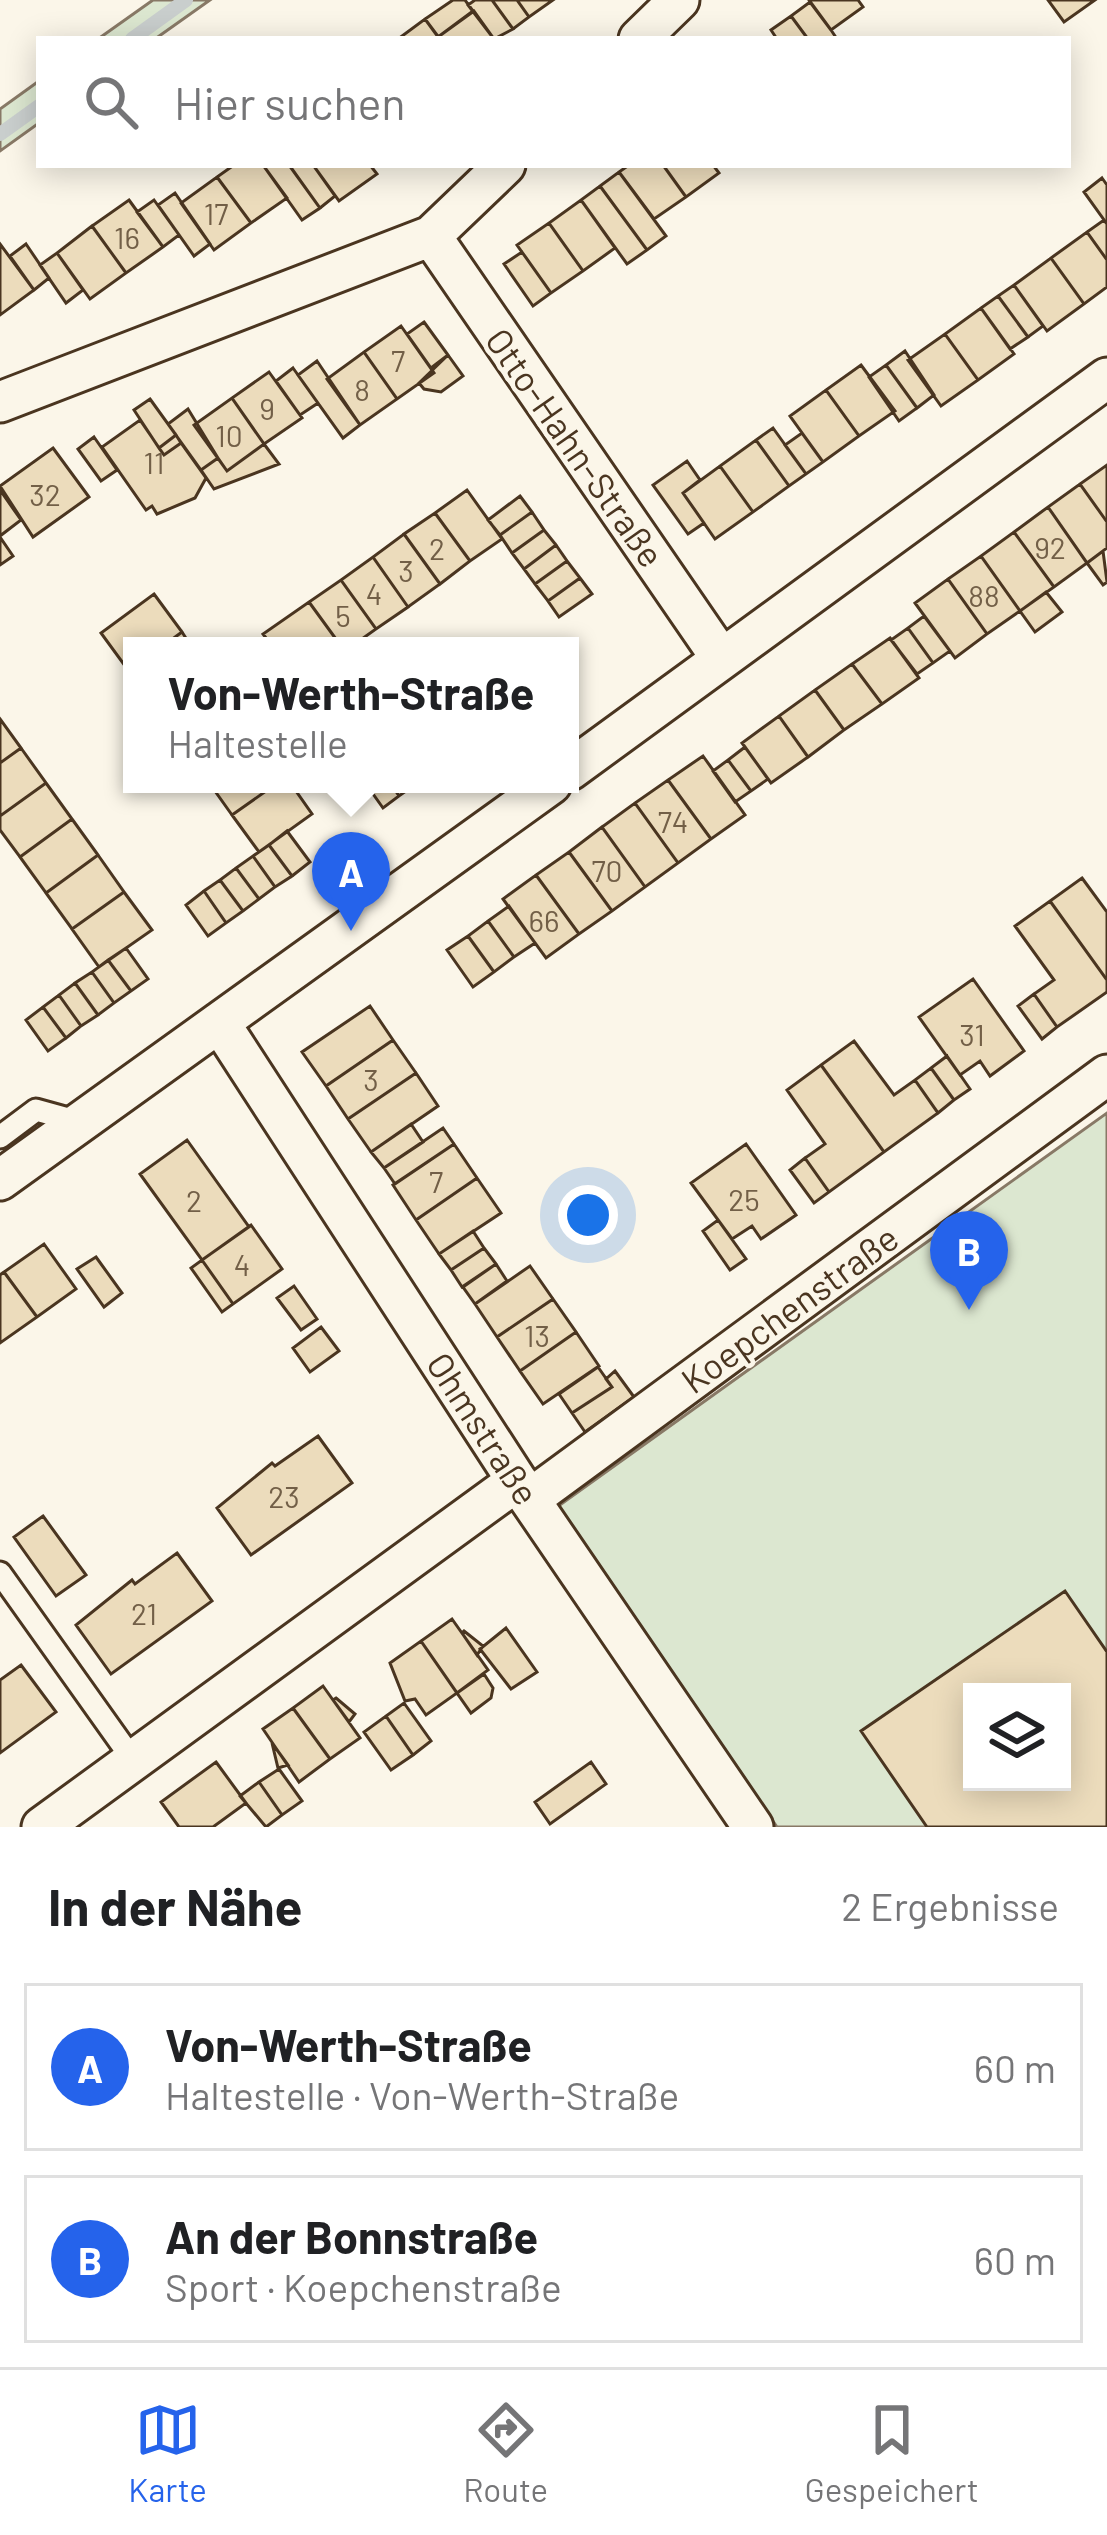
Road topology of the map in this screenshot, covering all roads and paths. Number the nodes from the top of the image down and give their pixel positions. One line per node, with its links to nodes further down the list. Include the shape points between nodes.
1 (679, 0): 2 (street)
2 (642, 36)
3 (502, 168): 4 (street)
4 (430, 236): 6 (street); 7 (street, Otto-Hahn-Straße)
5 (1107, 379): 7 (street)
6 (0, 402)
7 (721, 658): 8 (street)
8 (579, 763)
9 (539, 793): 10 (street)
10 (221, 1024): 12 (street); 15 (street, Ohmstraße)
11 (1107, 1075): 15 (street, Koepchenstraße)
12 (83, 1123): 13 (lane, via 36,1111); 14 (street)
13 (0, 1137)
14 (0, 1180)
15 (524, 1490): 17 (street, Koepchenstraße); 19 (street, Ohmstraße)
16 (0, 1573): 17 (lane)
17 (133, 1760): 18 (street, Koepchenstraße)
18 (42, 1827)
19 (753, 1827)

